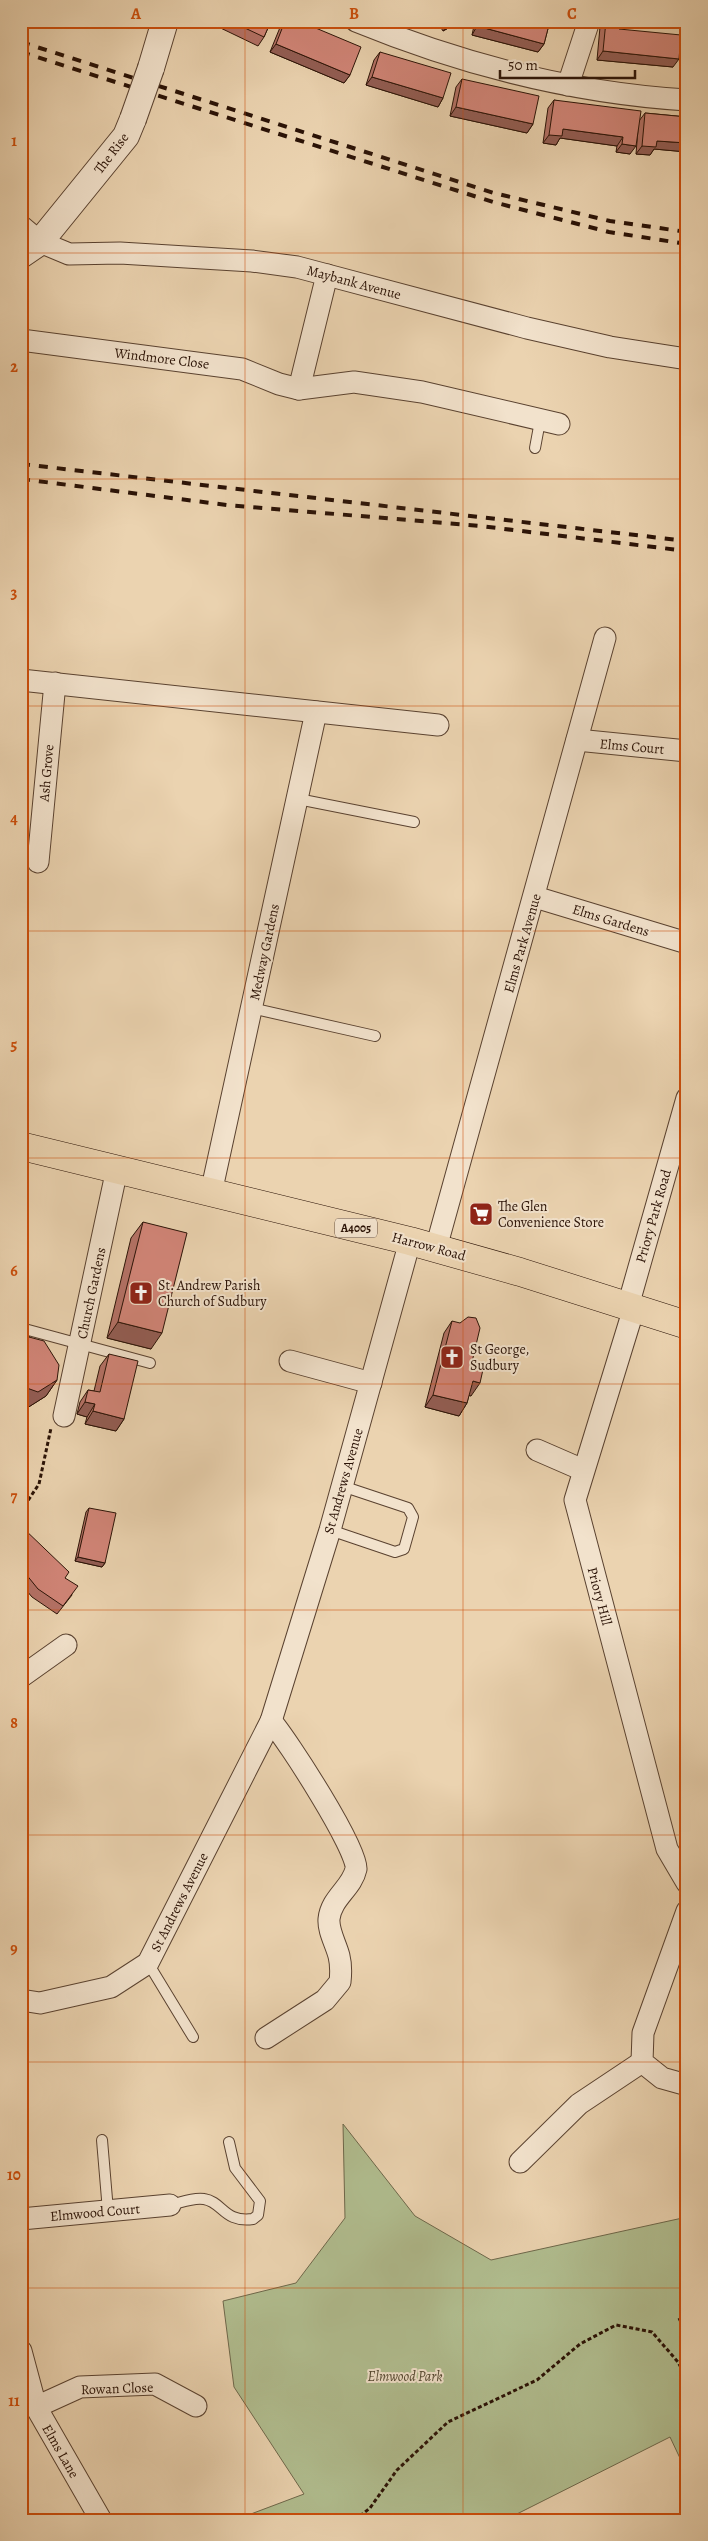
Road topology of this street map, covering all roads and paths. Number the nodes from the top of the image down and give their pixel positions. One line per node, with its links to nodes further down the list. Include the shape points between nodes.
1 (165, 21): 7 (street, The Rise, bridge, via 126,136)
2 (356, 21): 4 (street)
3 (589, 21): 5 (street)
4 (379, 26): 5 (street, via 495,69)
5 (568, 85): 6 (street, via 630,96)
6 (687, 100)
7 (28, 241): 8 (street, Maybank Avenue, via 69,254 120,253 252,261)
8 (327, 275): 10 (street, Maybank Avenue, via 591,343); 11 (street)
9 (21, 340): 11 (street, Windmore Close, via 242,369)
10 (687, 359)
11 (299, 389): 12 (street, Windmore Close, via 354,382 422,392)
12 (549, 423): 13 (lane)
13 (535, 448)
14 (605, 638): 19 (street, Elms Park Avenue)
15 (21, 680): 16 (street)
16 (55, 683): 17 (street); 23 (street, Ash Grove)
17 (316, 712): 18 (street); 21 (street, Medway Gardens)
18 (438, 725)
19 (577, 740): 20 (street, Elms Court); 24 (street, Elms Park Avenue)
20 (687, 751)
21 (298, 799): 22 (lane); 26 (street, Medway Gardens)
22 (414, 822)
23 (38, 862)
24 (535, 897): 25 (street, Elms Gardens); 33 (street, Elms Park Avenue)
25 (687, 943)
26 (252, 1008): 27 (lane); 31 (street, Medway Gardens)
27 (375, 1036)
28 (687, 1098): 34 (street, Priory Park Road)
29 (21, 1146): 30 (main road, Harrow Road / A4005)
30 (117, 1169): 31 (main road, Harrow Road / A4005); 37 (street, Church Gardens)
31 (211, 1193): 32 (main road, Harrow Road / A4005)
32 (410, 1241): 33 (main road, Harrow Road / A4005); 40 (street, St Andrews Avenue)
33 (436, 1248): 34 (main road, Harrow Road / A4005)
34 (631, 1307): 35 (main road, Harrow Road / A4005); 43 (street, Priory Hill)
35 (687, 1325)
36 (21, 1328): 37 (lane)
37 (80, 1342): 39 (lane); 41 (street, Church Gardens)
38 (290, 1361): 40 (street)
39 (150, 1363)
40 (371, 1383): 44 (street, St Andrews Avenue)
41 (64, 1416): 45 (path, via 51,1427 39,1484)
42 (537, 1450): 43 (street)
43 (583, 1470): 50 (street, Priory Hill, via 575,1500 667,1849)
44 (342, 1486): 46 (street, St Andrews Avenue); 46 (lane, via 408,1508 413,1517 404,1549 395,1552)
45 (21, 1511)
46 (330, 1530): 49 (street, St Andrews Avenue)
47 (66, 1645): 48 (street)
48 (21, 1676)
49 (271, 1721): 52 (street, St Andrews Avenue); 55 (street, via 296,1754 349,1848 356,1867 353,1877 335,1900 328,1922 340,1958 340,1982 325,2000)
50 (687, 1883)
51 (687, 1911): 56 (street, via 643,2033)
52 (148, 1963): 53 (street, St Andrews Avenue, via 111,1987 40,2003); 54 (lane)
53 (21, 2000)
54 (193, 2037)
55 (266, 2038)
56 (642, 2062): 57 (street, via 662,2078); 60 (street, via 579,2104)
57 (687, 2085)
58 (102, 2140): 62 (lane)
59 (229, 2142): 61 (lane, via 235,2168 260,2201 258,2215 253,2219 237,2219 205,2199 197,2198)
60 (520, 2162)
61 (170, 2205): 62 (street, Elmwood Court)
62 (108, 2211): 63 (street, Elmwood Court)
63 (21, 2218)
64 (678, 2318): 65 (path)
65 (687, 2335)
66 (21, 2351): 69 (street, Elms Lane)
67 (687, 2379): 73 (path, via 678,2362 652,2332 616,2325 580,2344 537,2380 448,2422 397,2470 370,2508)
68 (196, 2406): 69 (street, Rowan Close, via 155,2384 80,2387)
69 (36, 2407): 70 (street, Elms Lane)
70 (101, 2520)
71 (272, 2520): 72 (path, via 286,2516)
72 (300, 2520)
73 (354, 2520)

